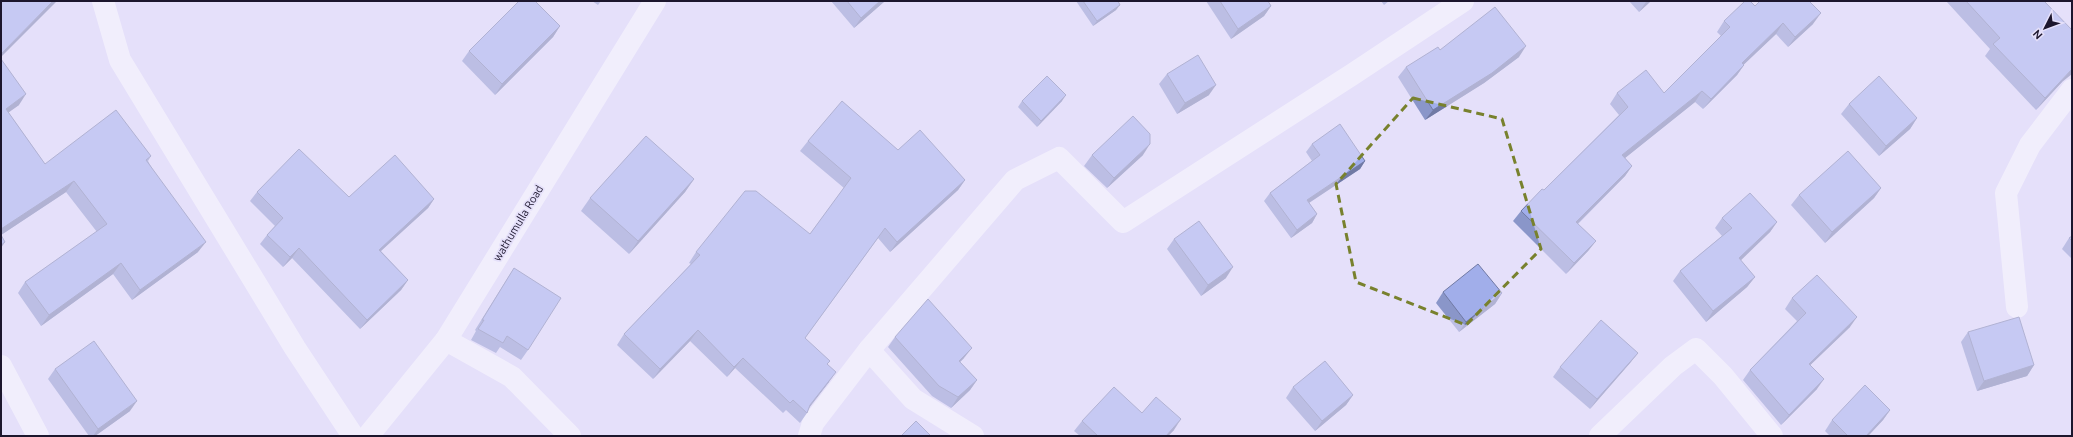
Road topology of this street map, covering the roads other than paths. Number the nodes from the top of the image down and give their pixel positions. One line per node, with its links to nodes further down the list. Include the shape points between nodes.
1 (103, 1): 10 (street, via 120,60 295,348)
2 (655, 1): 6 (street, wathumulla Road)
3 (1463, 1): 7 (street, via 1123,222 1059,158 1015,180)
4 (2072, 90): 5 (street, via 2030,145 2006,193)
5 (2016, 307)
6 (446, 340): 11 (street, wathumulla Road); 12 (street, via 512,377)
7 (869, 350): 13 (street, via 812,423); 14 (street, via 913,399)
8 (1, 366): 9 (street)
9 (38, 436)
10 (353, 436)
11 (368, 436)
12 (570, 436)
13 (809, 436)
14 (973, 436)
15 (1600, 436): 16 (street, via 1674,366 1696,349 1723,376)
16 (1772, 436)

